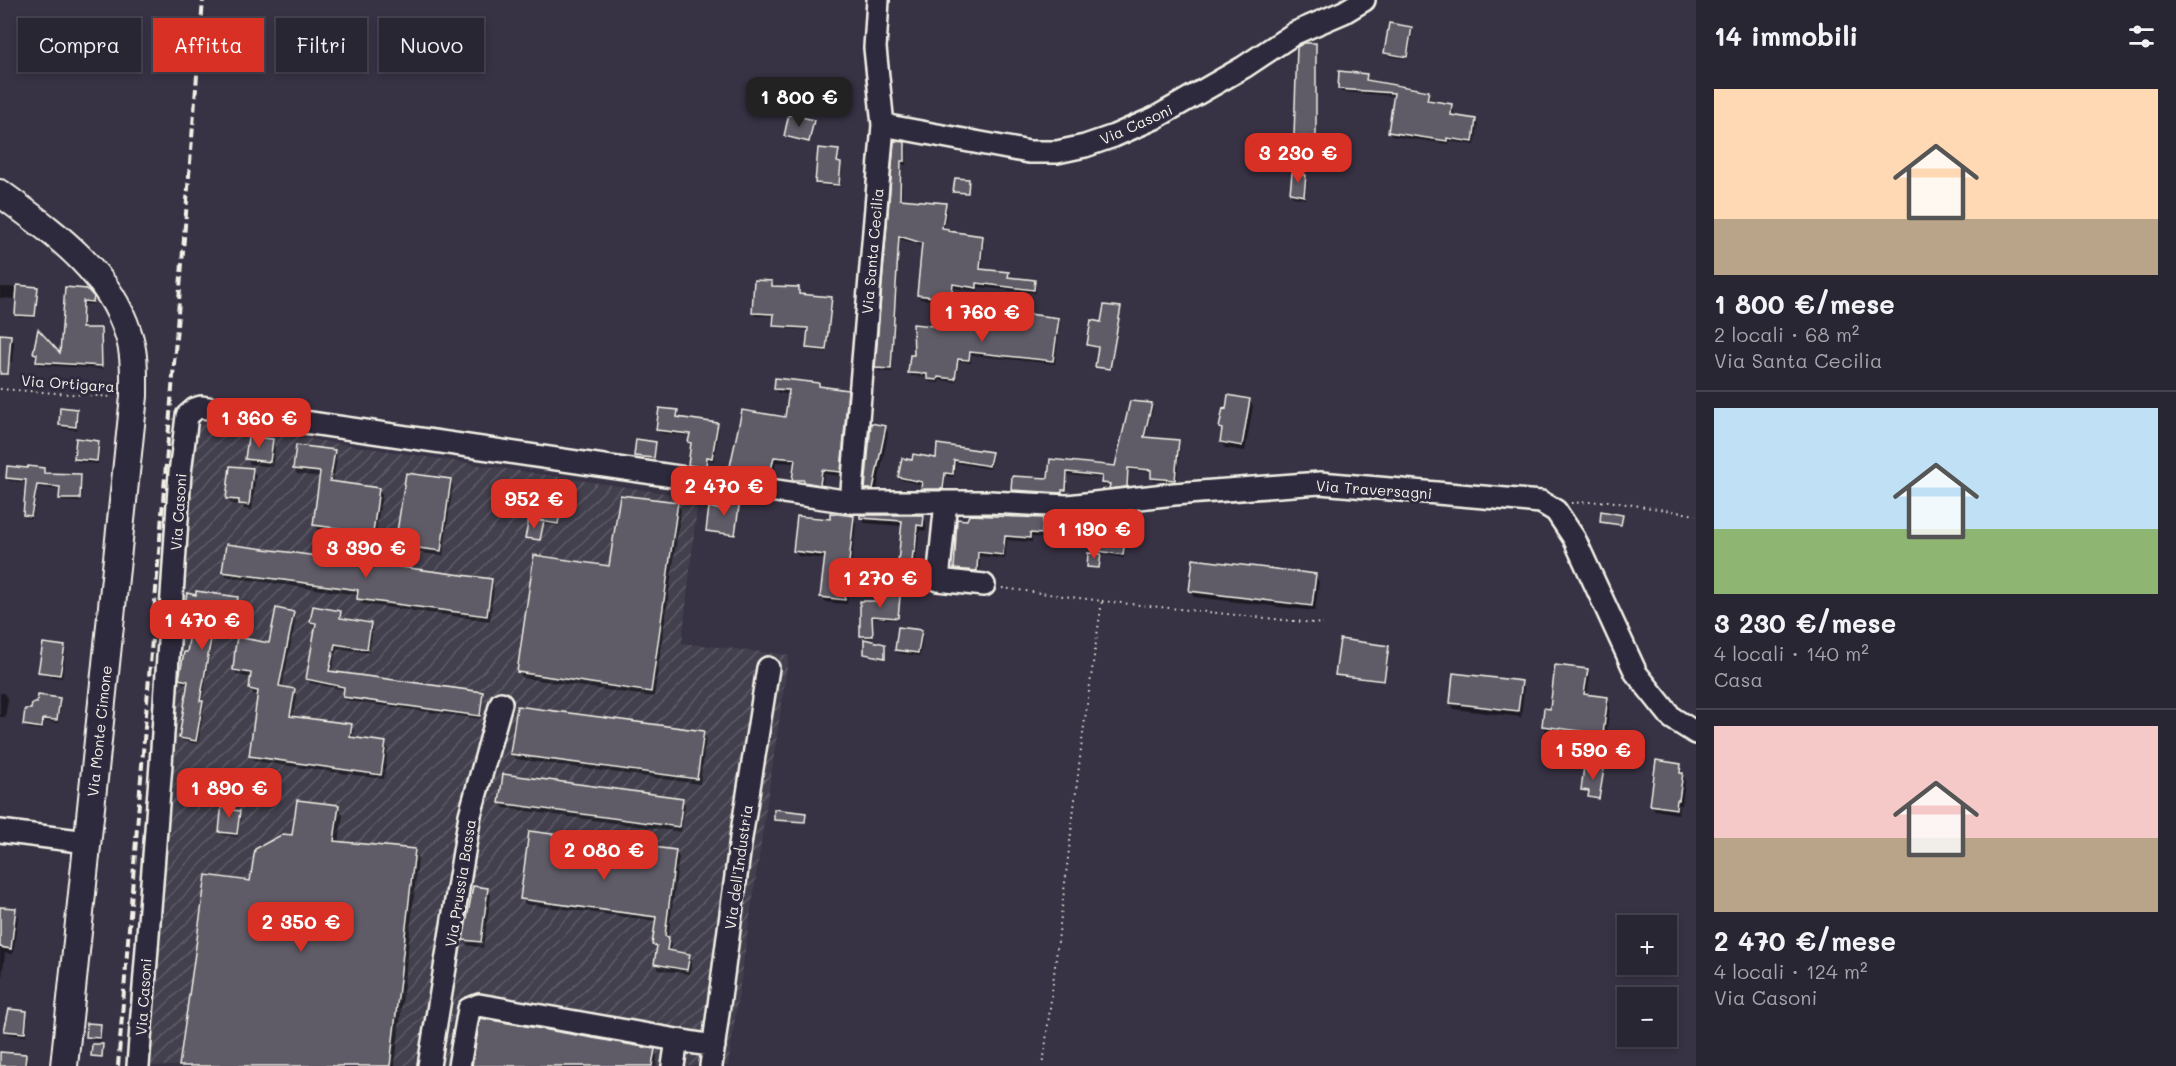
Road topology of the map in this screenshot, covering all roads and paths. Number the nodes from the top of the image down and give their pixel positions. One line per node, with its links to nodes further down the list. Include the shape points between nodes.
1 (878, 0): 3 (street, Via Santa Cecilia, via 875,48)
2 (1364, 0): 3 (street, Via Casoni, via 1295,33 1155,118 1085,146 1029,152)
3 (883, 125): 7 (street, Via Santa Cecilia)
4 (0, 193): 6 (main road, Via Monte Cimone, via 62,239 98,276 116,303 129,334)
5 (0, 389): 6 (path, Via Ortigara)
6 (134, 396): 18 (main road, Via Monte Cimone)
7 (851, 502): 8 (street, Via Traversagni); 22 (street, Via Casoni, via 306,421 195,409 185,421 180,473)
8 (946, 502): 9 (street, Via Traversagni, via 1068,506 1320,483); 11 (street, via 938,580)
9 (1551, 506): 10 (path, via 1608,501); 16 (street, via 1574,538 1636,672 1672,718)
10 (1696, 515)
11 (984, 585): 12 (path)
12 (1102, 601): 13 (path); 26 (path)
13 (1323, 624)
14 (768, 668): 20 (street, Via dell'Industria)
15 (501, 703): 23 (street, Via Prussia Bassa, via 470,815)
16 (1696, 733)
17 (0, 831): 18 (street)
18 (87, 842): 21 (main road, Via Monte Cimone)
19 (677, 1040): 20 (street); 24 (street, via 479,1005 469,1009); 25 (street)
20 (713, 1056)
21 (64, 1066)
22 (138, 1066)
23 (429, 1066)
24 (459, 1066)
25 (673, 1066)
26 (1043, 1066)

